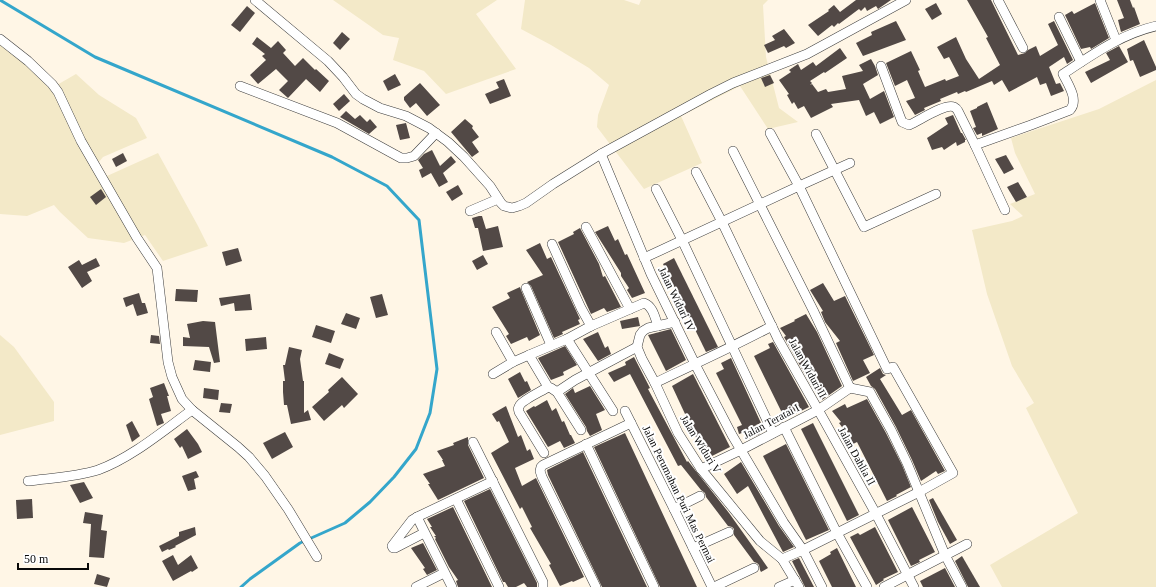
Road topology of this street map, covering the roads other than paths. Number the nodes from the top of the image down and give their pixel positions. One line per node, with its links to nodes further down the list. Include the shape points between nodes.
1 (255, 0): 13 (street, via 328,61 360,96 380,108 406,116)
2 (906, 0): 18 (street, via 806,54 711,94)
3 (998, 0): 9 (street)
4 (1100, 0): 8 (street)
5 (1059, 17): 10 (street)
6 (1156, 26): 8 (street)
7 (0, 39): 54 (street, via 28,60 58,92 81,141 157,268 168,362 176,388)
8 (1116, 40): 10 (street)
9 (1023, 48)
10 (1081, 62): 16 (street, via 1063,74 1074,101 1070,110)
11 (881, 66): 16 (street, via 902,122 909,125 943,108 953,106)
12 (240, 86): 13 (street, via 337,123 401,158 414,156)
13 (436, 133): 25 (street, via 464,157)
14 (770, 133): 22 (street)
15 (816, 134): 20 (street)
16 (975, 144): 27 (street)
17 (733, 151): 26 (street)
18 (601, 154): 25 (street, via 520,206 508,208); 33 (street, Jalan Widuri IV)
19 (850, 163): 20 (street)
20 (834, 170): 22 (street); 24 (street, via 864,226)
21 (696, 172): 29 (street, Jalan Widuri II)
22 (799, 186): 26 (street); 69 (street, via 887,369 893,367 953,473)
23 (656, 189): 31 (street)
24 (936, 194)
25 (498, 199): 28 (street)
26 (759, 204): 29 (street); 52 (street)
27 (1005, 210)
28 (470, 211)
29 (722, 222): 31 (street); 39 (street, Jalan Widuri II)
30 (586, 226): 35 (street)
31 (682, 240): 33 (street); 44 (street)
32 (552, 244): 37 (street)
33 (644, 258): 36 (street, Jalan Widuri IV)
34 (526, 288): 42 (street)
35 (630, 309): 37 (street); 38 (street, via 647,304)
36 (675, 322): 38 (street); 47 (street, Jalan Widuri IV)
37 (591, 326): 41 (street)
38 (658, 326): 43 (street, via 643,331)
39 (772, 326): 44 (street); 55 (street, Jalan Widuri II)
40 (496, 332): 46 (street)
41 (567, 339): 42 (street); 48 (street)
42 (551, 345): 45 (street)
43 (637, 347): 48 (street); 50 (street, Jalan Widuri V)
44 (733, 347): 47 (street); 61 (street)
45 (529, 355): 46 (street); 51 (street)
46 (513, 362): 49 (street)
47 (695, 364): 50 (street); 64 (street, Jalan Widuri IV)
48 (589, 372): 53 (street); 56 (street)
49 (493, 374)
50 (655, 384): 66 (street, Jalan Widuri V, via 678,433)
51 (548, 387): 53 (street); 65 (street, via 518,408)
52 (850, 388): 55 (street, Jalan Teratai I); 69 (street, via 870,392 891,430)
53 (557, 392): 60 (street)
54 (192, 410): 67 (street, via 140,447 98,470); 81 (street, via 238,447 265,476)
55 (818, 410): 59 (street, Jalan Teratai I); 73 (street, Jalan Dahlia II)
56 (614, 411)
57 (625, 411): 58 (street, Jalan Perumahan Puri Mas Permai)
58 (631, 423): 63 (street); 72 (street, Jalan Perumahan Puri Mas Permai)
59 (784, 427): 61 (street, Jalan Teratai I); 77 (street)
60 (582, 430)
61 (773, 433): 64 (street, Jalan Teratai I)
62 (472, 442): 68 (street)
63 (586, 444): 92 (street, via 543,465 540,471); 93 (street)
64 (741, 450): 66 (street, Jalan Teratai I); 80 (street, Jalan Widuri IV)
65 (544, 453)
66 (701, 469): 83 (street, Jalan Widuri V, via 760,541)
67 (28, 481)
68 (493, 481): 71 (street); 91 (street)
69 (919, 492): 73 (street); 82 (street)
70 (700, 496): 72 (street)
71 (456, 499): 74 (street); 90 (street)
72 (674, 509): 79 (street, Jalan Perumahan Puri Mas Permai)
73 (876, 514): 77 (street); 86 (street, Jalan Dahlia II)
74 (417, 517): 76 (street); 76 (street, via 392,546 395,548)
75 (729, 532): 79 (street)
76 (424, 533): 85 (street)
77 (837, 533): 80 (street); 97 (street)
78 (968, 544): 82 (street)
79 (693, 548): 94 (street, Jalan Perumahan Puri Mas Permai)
80 (803, 550): 83 (street); 96 (street, Jalan Widuri IV)
81 (316, 555)
82 (945, 555): 86 (street); 100 (street)
83 (782, 559): 87 (street, Jalan Widuri V)
84 (754, 568): 94 (street)
85 (444, 573): 88 (street); 89 (street)
86 (908, 575): 98 (street); 99 (street, Jalan Dahlia II)
87 (797, 583): 95 (street)
88 (416, 587)
89 (452, 587)
90 (499, 587)
91 (544, 587)
92 (596, 587)
93 (654, 587)
94 (713, 587)
95 (779, 587)
96 (822, 587)
97 (867, 587)
98 (884, 587)
99 (914, 587)
100 (962, 587)

